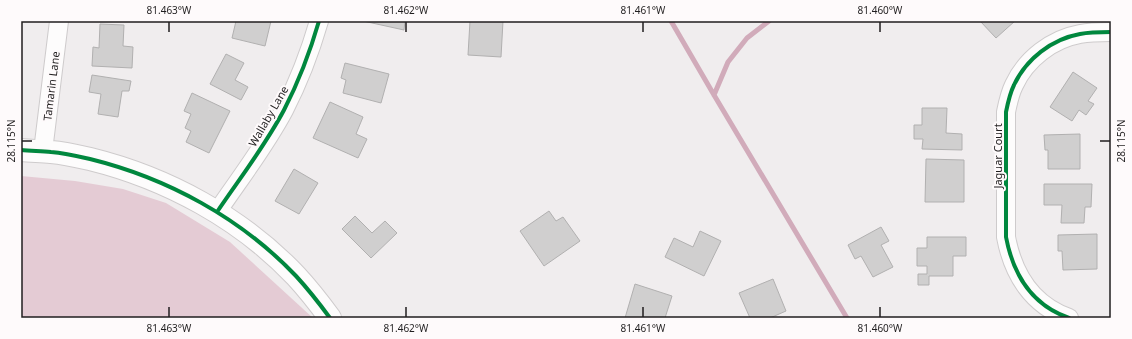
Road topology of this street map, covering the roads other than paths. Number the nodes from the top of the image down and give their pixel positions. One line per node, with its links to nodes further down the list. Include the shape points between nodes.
1 (59, 21): 5 (street, Tamarin Lane)
2 (319, 21): 6 (street, Wallaby Lane, via 299,80 284,110)
3 (1111, 32): 8 (street, Jaguar Court, via 1080,34 1041,51 1021,72 1014,84 1006,112 1006,237 1009,252 1017,273 1030,291 1053,311)
4 (21, 150): 5 (street)
5 (43, 151): 6 (street, via 107,163 134,172 185,194)
6 (217, 212): 7 (street, via 276,257 296,276)
7 (330, 318)
8 (1069, 318)

